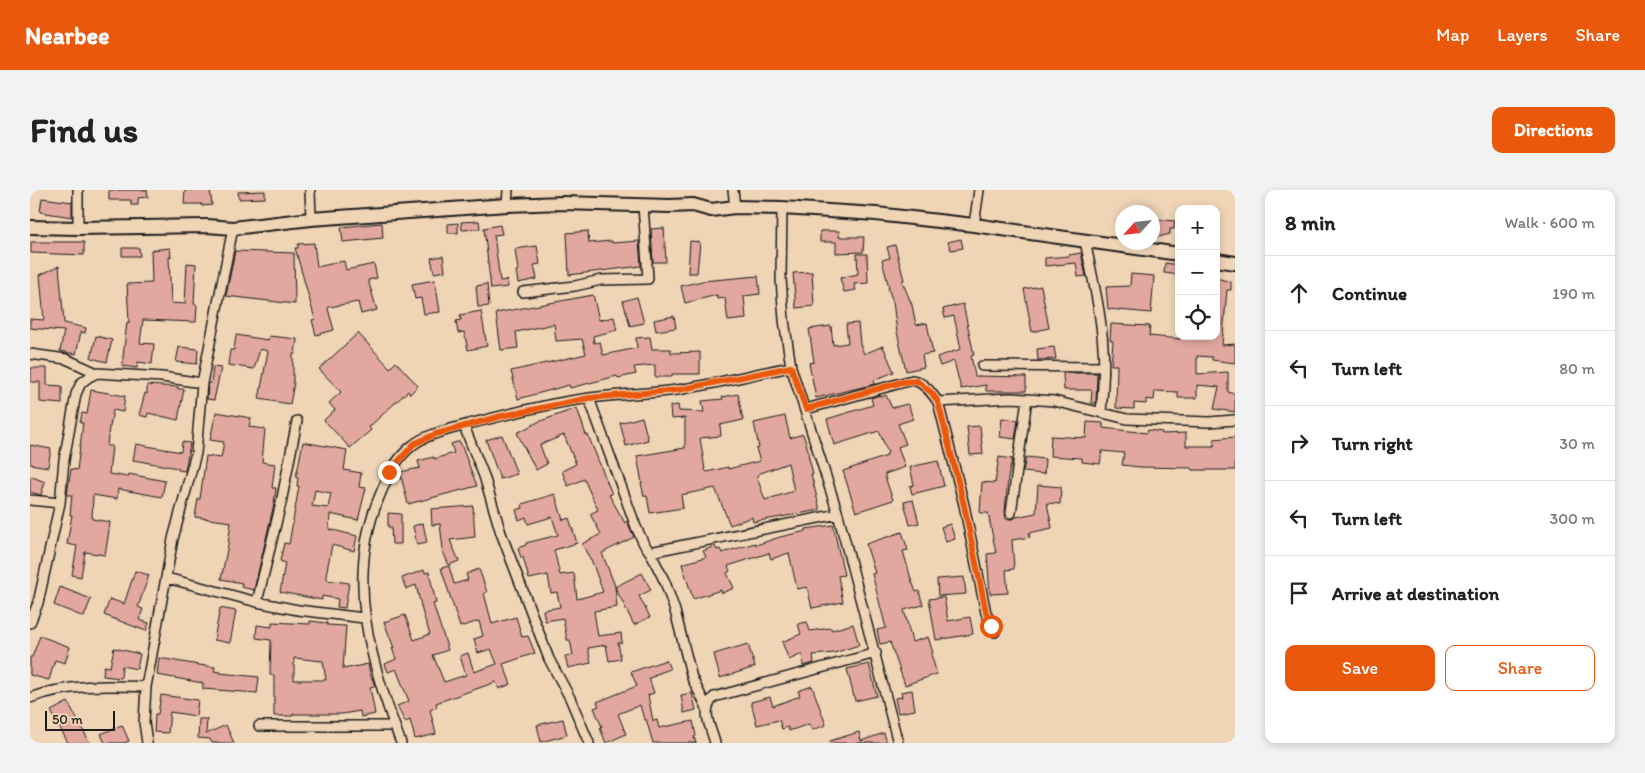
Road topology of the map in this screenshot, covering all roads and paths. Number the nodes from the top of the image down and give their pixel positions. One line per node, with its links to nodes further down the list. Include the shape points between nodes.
1 (78, 190): 13 (street)
2 (310, 190): 10 (street)
3 (508, 190): 7 (street)
4 (733, 190): 8 (street)
5 (979, 190): 11 (street)
6 (643, 205): 7 (main road, via 563,203); 8 (main road, via 693,205 711,210); 19 (street, via 648,280 601,280)
7 (507, 206): 10 (main road)
8 (735, 207): 9 (main road)
9 (782, 208): 11 (main road); 22 (street, via 781,279)
10 (311, 219): 14 (main road)
11 (974, 225): 15 (main road)
12 (30, 227): 13 (main road)
13 (78, 228): 14 (main road)
14 (233, 228): 25 (street)
15 (1085, 241): 16 (main road); 23 (street, via 1097,296)
16 (1175, 253)
17 (1220, 261): 18 (main road)
18 (1235, 263)
19 (523, 292)
20 (30, 354): 24 (street, via 66,359)
21 (982, 366): 23 (street)
22 (791, 367): 26 (street, via 678,390); 29 (street)
23 (1104, 368): 30 (street)
24 (96, 373): 25 (street); 35 (street, via 81,383 76,394)
25 (202, 383): 39 (street, via 196,452 173,539)
26 (589, 398): 33 (street); 38 (street, via 636,527)
27 (1027, 399): 28 (street); 30 (street, via 1054,401); 36 (street)
28 (938, 402): 29 (street, via 922,384 912,380); 43 (street, via 986,612)
29 (806, 409): 37 (street)
30 (1101, 412): 31 (street, via 1127,419 1155,421)
31 (1235, 420)
32 (297, 421): 40 (street)
33 (464, 426): 41 (street, via 414,444 389,472 370,518 362,571); 52 (street, via 549,659)
34 (30, 500): 35 (street)
35 (60, 503): 42 (street, via 38,603)
36 (1011, 513)
37 (838, 514): 38 (street); 44 (street)
38 (650, 552): 47 (street, via 665,582 692,678)
39 (167, 578): 40 (street); 45 (street)
40 (257, 602): 41 (street)
41 (364, 618): 49 (street)
42 (30, 623)
43 (995, 632)
44 (876, 653): 47 (street, via 714,697); 54 (street)
45 (146, 687): 46 (street, via 85,687); 50 (street, via 144,722)
46 (30, 698)
47 (706, 708): 53 (street)
48 (260, 726): 49 (street)
49 (395, 726): 51 (street)
50 (147, 743)
51 (401, 743)
52 (589, 743)
53 (715, 743)
54 (898, 743)

